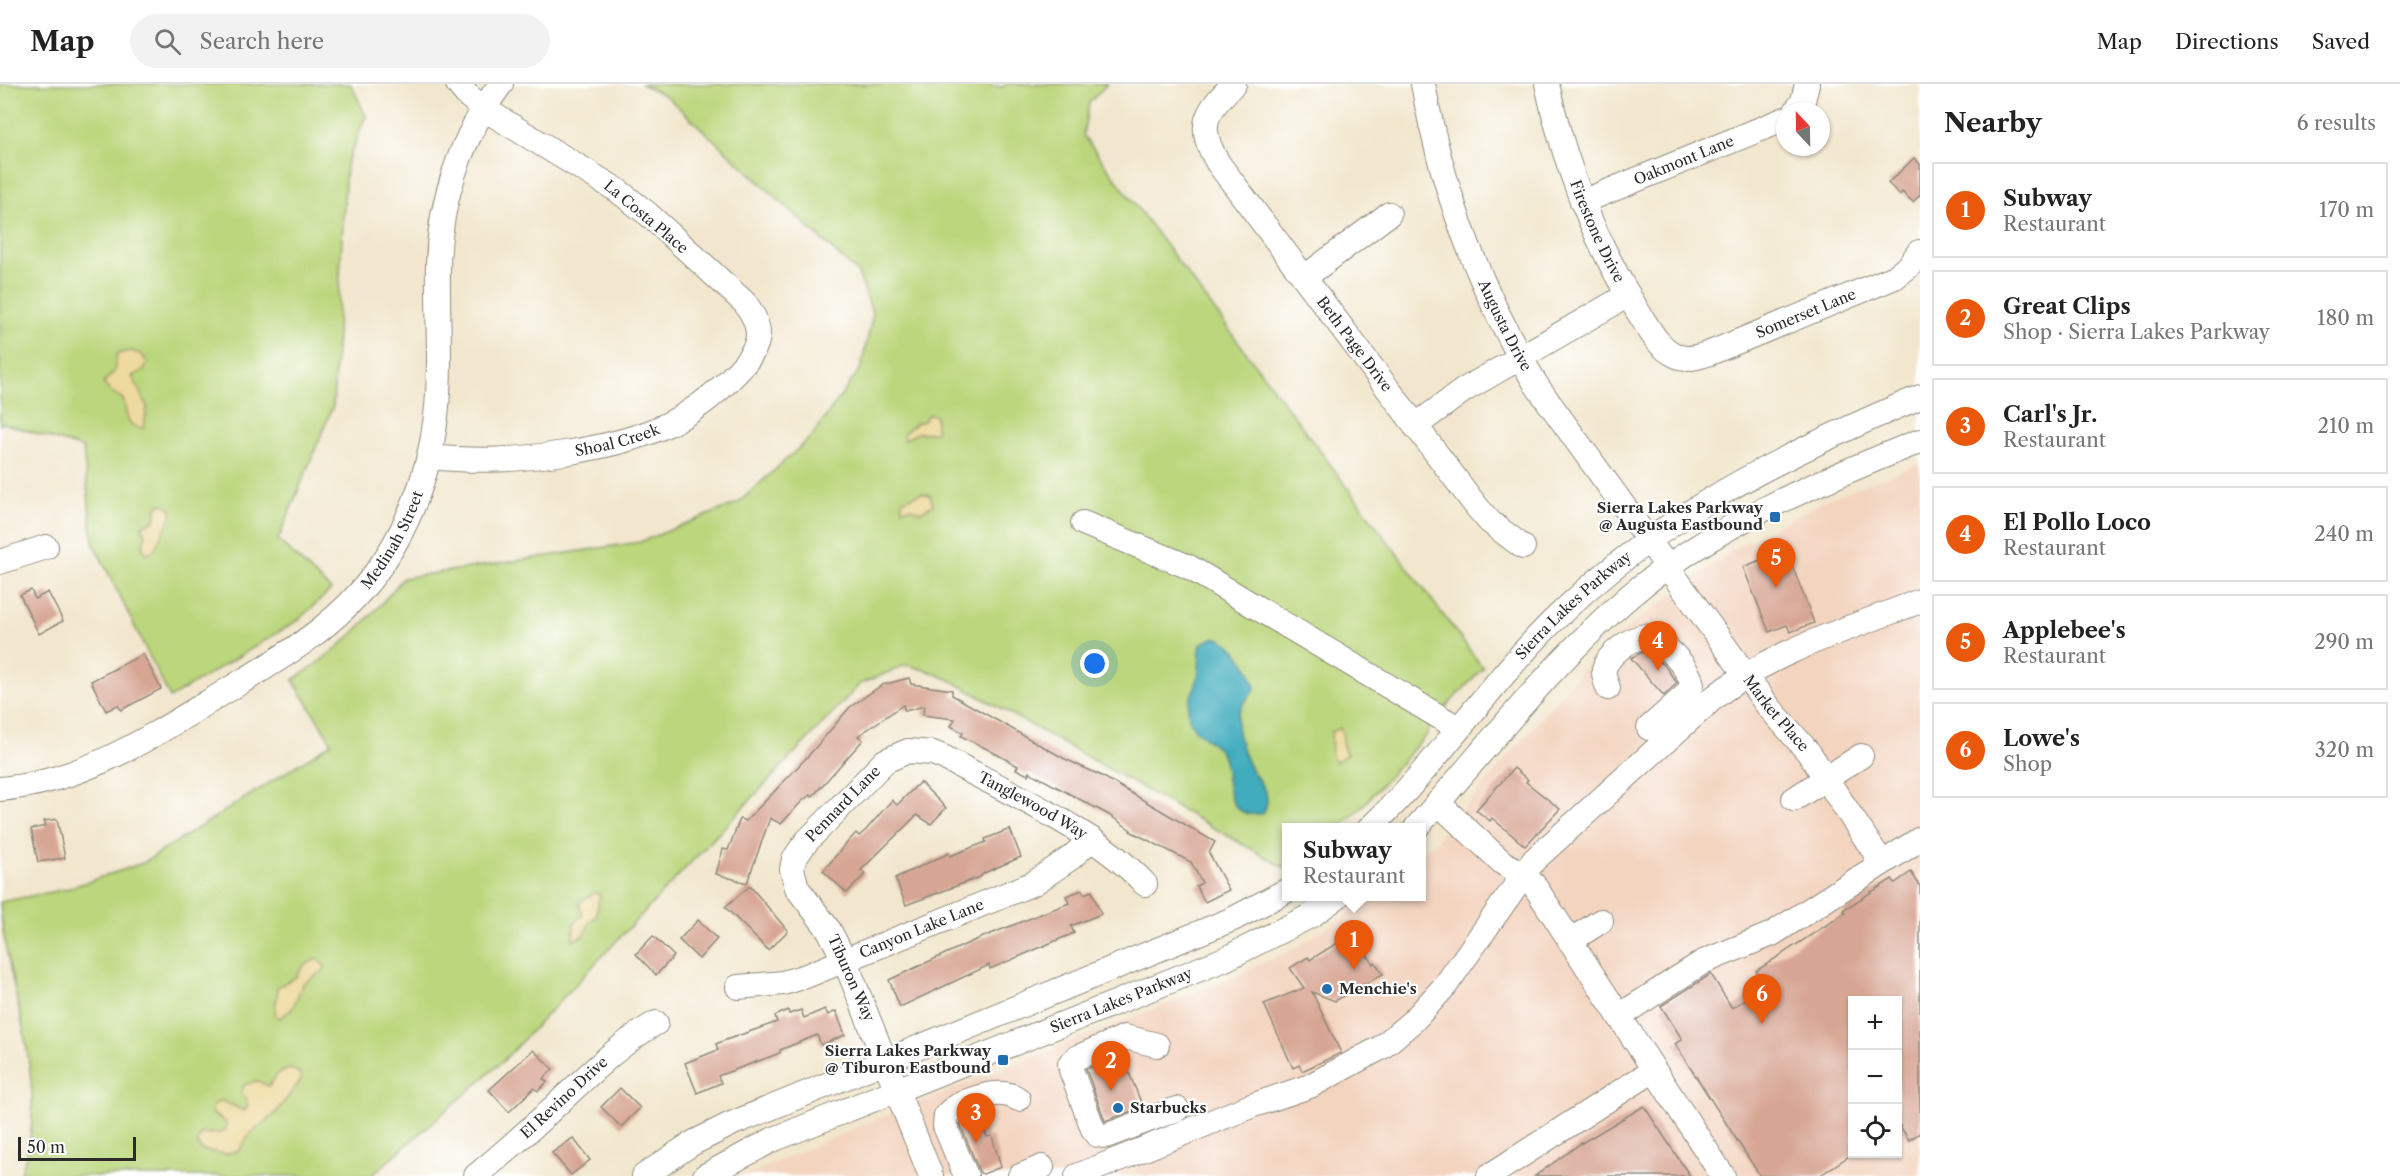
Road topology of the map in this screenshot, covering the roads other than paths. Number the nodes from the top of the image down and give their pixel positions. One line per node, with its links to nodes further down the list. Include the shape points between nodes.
1 (458, 84): 6 (street, La Costa Place)
2 (501, 84): 6 (street, Medinah Street)
3 (1234, 84): 11 (street, Beth Page Drive, via 1213,105 1204,127 1206,139 1218,163)
4 (1423, 84): 14 (street, Augusta Drive, via 1456,213 1486,290)
5 (1547, 84): 8 (street, Firestone Drive)
6 (484, 109): 13 (street, La Costa Place, via 633,202 745,303); 19 (street, Medinah Street, via 460,157 443,219 438,266 439,380)
7 (1776, 123): 8 (street, Oakmont Lane)
8 (1582, 202): 12 (street, Firestone Drive)
9 (1389, 214): 11 (street)
10 (1919, 252): 15 (street, Somerset Lane, via 1910,266 1895,277 1710,352)
11 (1305, 278): 17 (street, Beth Page Drive)
12 (1628, 295): 14 (street); 15 (street, Firestone Drive, via 1658,342)
13 (758, 328): 19 (street, Shoal Creek, via 759,338 752,356 721,389 693,412 654,433 612,445 514,460 479,462)
14 (1520, 358): 17 (street, via 1464,390); 21 (street, Augusta Drive)
15 (1682, 358)
16 (1920, 397): 21 (street, Sierra Lakes Parkway, via 1764,467)
17 (1415, 426): 23 (street, Beth Page Drive, via 1483,514)
18 (1920, 441): 25 (street, Sierra Lakes Parkway, via 1765,507)
19 (429, 457): 34 (street, Medinah Street, via 411,510 384,561 357,595 319,632 110,759 65,777)
20 (1083, 523): 29 (street, via 1189,567)
21 (1649, 539): 25 (street, Augusta Drive); 29 (street, Sierra Lakes Parkway, via 1550,624)
22 (46, 548): 24 (street)
23 (1523, 548)
24 (0, 561)
25 (1668, 567): 27 (street, Market Place); 36 (street, Sierra Lakes Parkway, via 1564,657)
26 (1920, 601): 27 (street)
27 (1746, 674): 33 (street, Market Place); 43 (street, via 1711,700)
28 (1608, 688): 30 (street, via 1604,674 1607,663 1629,642 1645,636 1660,643 1688,674 1692,685)
29 (1458, 728): 37 (street, Sierra Lakes Parkway)
30 (1649, 728)
31 (908, 751): 39 (street, Tanglewood Way, via 945,758); 42 (street, Pennard Lane, via 875,768 799,850)
32 (1861, 756): 33 (street)
33 (1826, 778): 35 (street); 41 (street, Market Place)
34 (0, 789)
35 (1794, 799)
36 (1438, 803): 38 (street, Sierra Lakes Parkway); 43 (street, via 1503,863)
37 (1375, 823)
38 (1420, 823)
39 (1090, 839): 44 (street, Tanglewood Way, via 1120,859); 49 (street, Canyon Lake Lane, via 1072,857 1034,883)
40 (1920, 839): 41 (street)
41 (1882, 863): 51 (street, via 1772,934 1703,962)
42 (792, 869): 49 (street, Tiburon Way, via 797,888 825,924)
43 (1522, 874): 48 (street, via 1534,885); 64 (street, via 1445,986 1382,1047 1310,1086)
44 (1145, 884)
45 (1282, 894): 54 (street, via 1233,919)
46 (1332, 901): 56 (street, Sierra Lakes Parkway, via 1225,959)
47 (1601, 921): 48 (street)
48 (1570, 941): 51 (street)
49 (845, 961): 50 (street, Canyon Lake Lane, via 783,983); 54 (street, Tiburon Way)
50 (738, 987)
51 (1619, 1016): 55 (street)
52 (656, 1023): 59 (street, El Revino Drive, via 594,1067)
53 (1157, 1045): 58 (street, via 1125,1037 1076,1058 1070,1064 1071,1070 1098,1135 1106,1136)
54 (886, 1059): 56 (street); 60 (street, via 731,1124 691,1144)
55 (1654, 1070): 65 (street); 66 (street)
56 (897, 1091): 61 (street, Sierra Lakes Parkway, via 772,1140); 62 (street)
57 (1018, 1100): 63 (street, via 1006,1092 992,1093 946,1115 945,1126)
58 (1177, 1108)
59 (477, 1176)
60 (644, 1176)
61 (705, 1176)
62 (931, 1176)
63 (966, 1176)
64 (1077, 1176)
65 (1489, 1176)
66 (1723, 1176)

